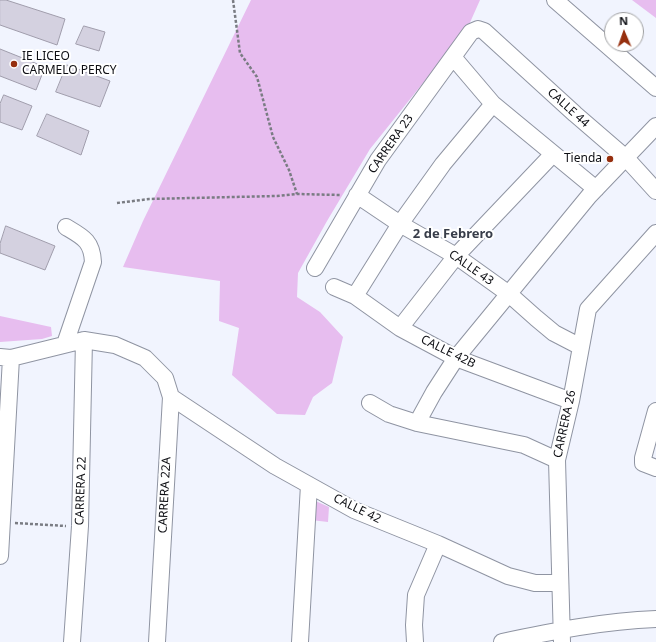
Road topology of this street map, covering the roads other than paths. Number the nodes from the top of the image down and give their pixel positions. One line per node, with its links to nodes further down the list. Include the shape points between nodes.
1 (555, 0): 4 (street)
2 (478, 28): 3 (street, CARRERA 23, via 471,32); 8 (street, CALLE 44)
3 (453, 57): 5 (street); 11 (street, CARRERA 23, via 378,160)
4 (656, 88)
5 (493, 104): 7 (street); 12 (street, via 443,164)
6 (656, 126): 8 (street)
7 (553, 154): 9 (street); 15 (street)
8 (626, 158): 9 (street); 10 (street, CALLE 44)
9 (596, 189): 18 (street)
10 (656, 191)
11 (357, 195): 12 (street, CALLE 43); 16 (street, CARRERA 23)
12 (400, 224): 15 (street, CALLE 43); 19 (street)
13 (66, 227): 22 (street, via 87,241 93,252 93,262)
14 (656, 233): 23 (street, CARRERA 26, via 588,310)
15 (456, 256): 18 (street, CALLE 43); 20 (street)
16 (314, 268)
17 (334, 287): 19 (street, CALLE 42B)
18 (509, 294): 23 (street, CALLE 43, via 554,333); 25 (street)
19 (355, 296): 20 (street, CALLE 42B)
20 (400, 328): 25 (street, CALLE 42B)
21 (84, 340): 22 (street); 26 (street, CARRERA 22A, via 115,345 145,358 165,378); 39 (street, CARRERA 22, via 80,526)
22 (65, 344): 24 (street)
23 (581, 347): 27 (street, CARRERA 26)
24 (5, 358): 35 (street)
25 (456, 358): 27 (street, CALLE 42B); 30 (street)
26 (171, 397): 33 (street, CALLE 42, via 275,466); 40 (street, CARRERA 22A)
27 (571, 401): 31 (street, CARRERA 26)
28 (370, 403): 30 (street, via 389,414)
29 (656, 411): 32 (street, via 643,458)
30 (418, 423): 31 (street, via 524,445)
31 (557, 460): 36 (street, CARRERA 26)
32 (649, 466)
33 (309, 484): 34 (street, CALLE 42, via 354,510); 41 (street)
34 (438, 544): 36 (street, CALLE 42, via 508,576 535,583); 42 (street, via 416,595)
35 (0, 556)
36 (560, 583): 38 (street, CARRERA 26)
37 (656, 619): 38 (street, via 630,620)
38 (562, 636): 43 (street)
39 (72, 642)
40 (157, 642)
41 (300, 642)
42 (414, 642)
43 (502, 642)

